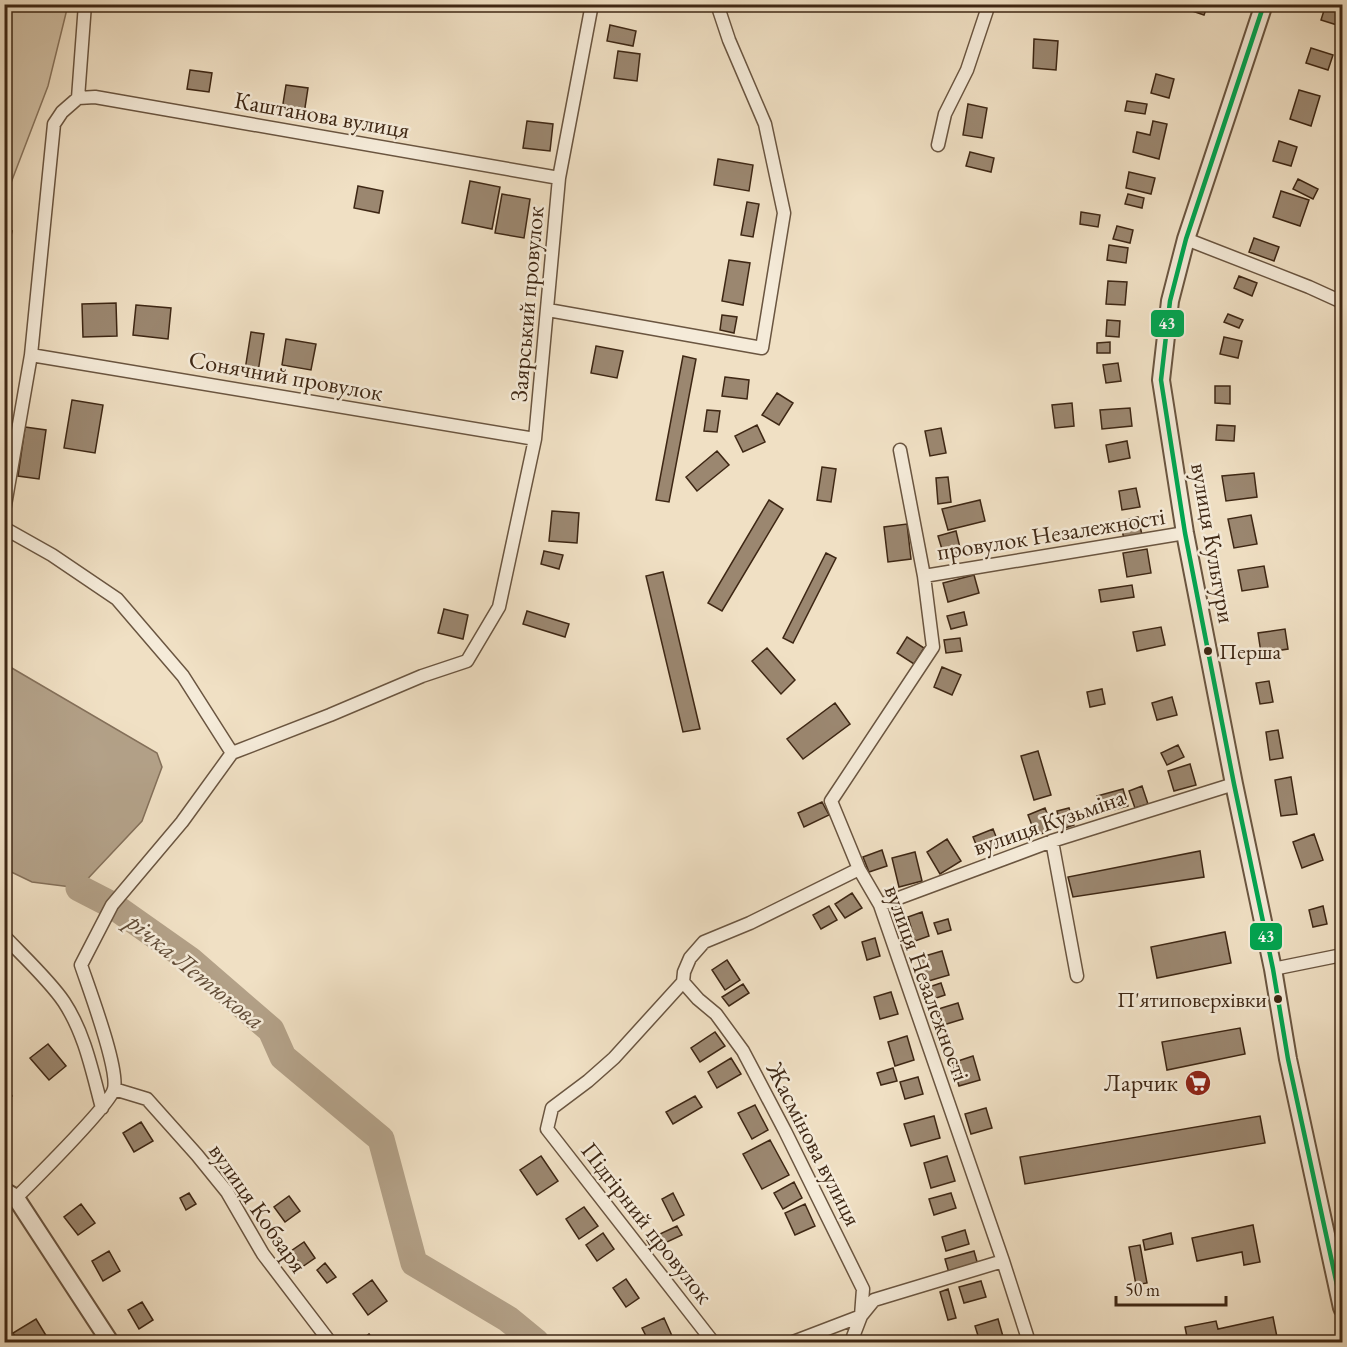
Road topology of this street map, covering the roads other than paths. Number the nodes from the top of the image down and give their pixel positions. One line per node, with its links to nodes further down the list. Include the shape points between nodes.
1 (85, 4): 6 (street)
2 (592, 4): 8 (street, Заярський провулок)
3 (717, 4): 11 (street, via 765,124 784,213 762,348)
4 (989, 4): 7 (street, via 967,70 945,114)
5 (1264, 4): 9 (street, вулиця Культури)
6 (78, 98): 8 (street, Каштанова вулиця, via 107,99); 12 (street, via 54,124)
7 (938, 145)
8 (559, 178): 11 (street, Заярський провулок)
9 (1186, 239): 10 (street); 17 (street, вулиця Культури, via 1170,301 1161,381)
10 (1342, 302)
11 (548, 310): 13 (street, Заярський провулок)
12 (31, 355): 13 (street, Сонячний провулок); 15 (street)
13 (535, 439): 19 (street, Заярський провулок, via 499,607 467,661)
14 (900, 450): 18 (street, вулиця Незалежності)
15 (4, 511)
16 (4, 528): 19 (street, via 117,599 183,676)
17 (1185, 533): 18 (street, провулок Незалежності); 20 (street, вулиця Культури)
18 (924, 576): 22 (street, вулиця Незалежності, via 933,647 831,801)
19 (232, 753): 29 (street, via 183,822 112,905 81,965 113,1064)
20 (1234, 784): 21 (street, вулиця Кузьміна); 26 (street, вулиця Культури)
21 (1052, 841): 23 (street, вулиця Кузьміна); 27 (street)
22 (859, 869): 23 (street, вулиця Незалежності); 28 (street, via 704,942 690,958)
23 (880, 904): 32 (street, вулиця Незалежності)
24 (4, 936): 30 (street, via 63,1001 87,1052)
25 (1342, 955): 26 (street)
26 (1273, 969): 33 (street, вулиця Культури, via 1288,1059)
27 (1077, 976)
28 (684, 982): 34 (street, Жасмінова вулиця, via 716,1014 743,1051 863,1288); 37 (street, Підгірний провулок, via 614,1058 552,1108 547,1129)
29 (114, 1089): 30 (street); 36 (street, вулиця Кобзаря, via 147,1099 197,1155 227,1192 263,1254)
30 (102, 1108): 31 (street)
31 (10, 1195): 35 (street)
32 (1003, 1261): 34 (street, via 874,1300); 40 (street, вулиця Незалежності)
33 (1342, 1308)
34 (861, 1317): 38 (street); 39 (street, Жасмінова вулиця)
35 (110, 1342)
36 (330, 1342)
37 (713, 1342)
38 (793, 1342)
39 (851, 1342)
40 (1029, 1342)

